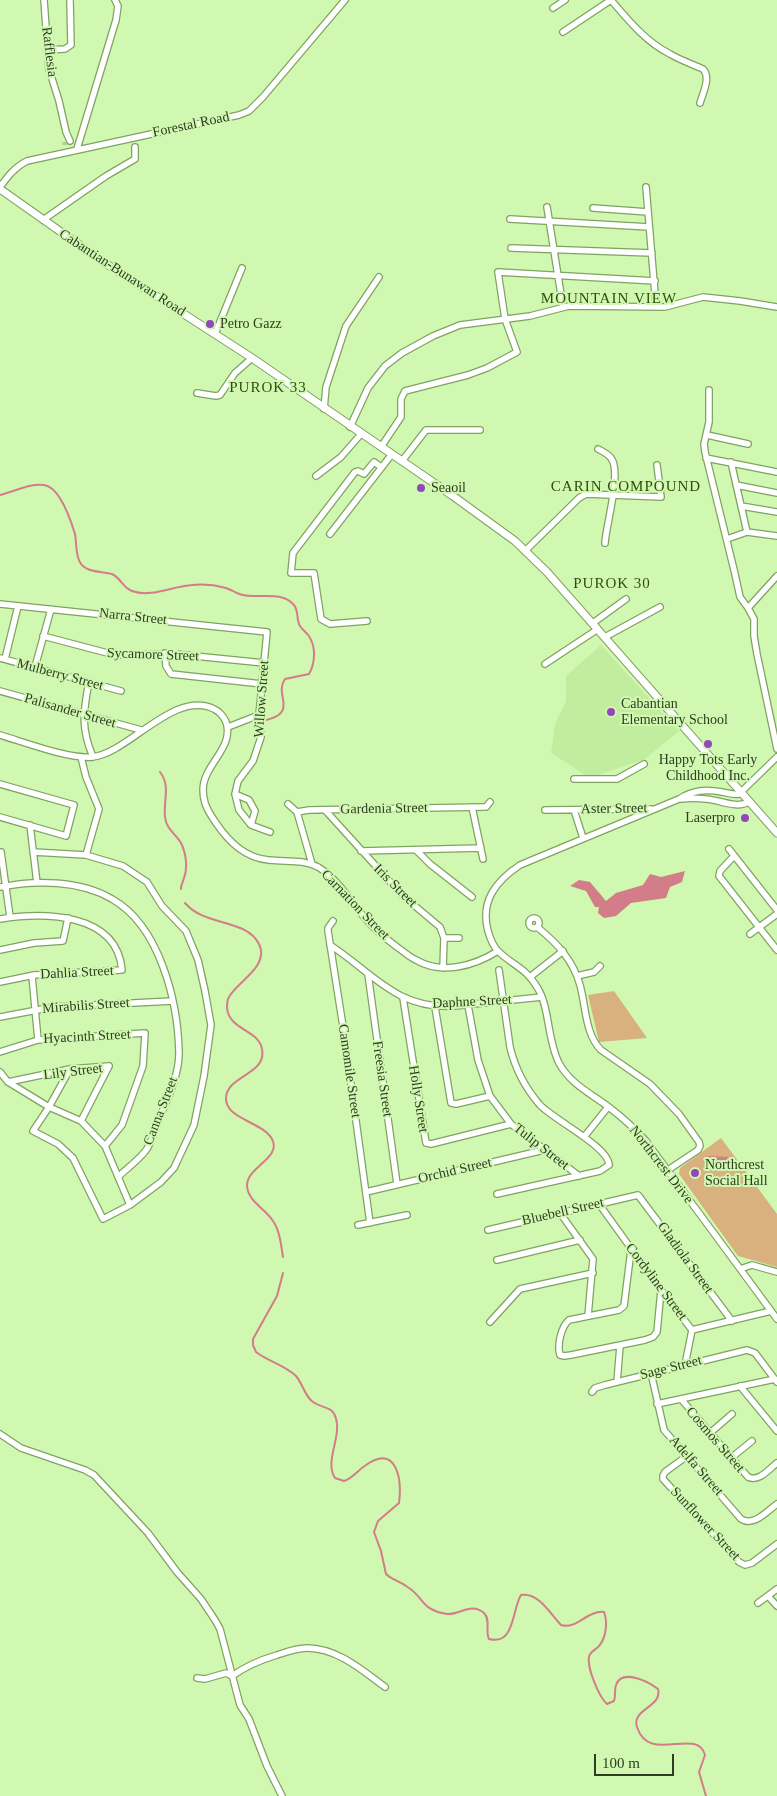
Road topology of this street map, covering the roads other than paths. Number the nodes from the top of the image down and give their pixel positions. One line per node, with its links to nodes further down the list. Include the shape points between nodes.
1 (44, 0): 9 (street, Rafflesia)
2 (70, 0): 9 (street, via 71,45 65,50)
3 (116, 0): 11 (street, via 116,20)
4 (345, 0): 11 (street, Forestal Road, via 249,111)
5 (565, 0): 7 (street)
6 (611, 0): 8 (street); 10 (street, via 653,43 706,72)
7 (553, 8)
8 (564, 32)
9 (47, 50): 11 (street, Rafflesia)
10 (700, 103)
11 (69, 146): 14 (street, Forestal Road, via 19,165)
12 (135, 146): 19 (street, via 135,159)
13 (646, 187): 17 (street)
14 (0, 188): 19 (main road, Cabantian-Bunawan Road)
15 (547, 208): 20 (street)
16 (593, 208): 17 (street)
17 (648, 212): 21 (street)
18 (510, 219): 20 (street)
19 (43, 220): 33 (main road, Cabantian-Bunawan Road)
20 (549, 220): 21 (street); 23 (street)
21 (649, 227): 24 (street)
22 (511, 248): 23 (street)
23 (554, 250): 24 (street); 26 (street)
24 (652, 253): 28 (street)
25 (242, 268): 33 (street)
26 (559, 276): 28 (street); 30 (street); 32 (street, via 498,272)
27 (379, 277): 37 (street, via 346,326 326,387)
28 (655, 281): 29 (street)
29 (656, 306): 30 (street); 31 (street, via 672,306 703,297)
30 (563, 307): 32 (street)
31 (777, 307)
32 (505, 319): 38 (street, via 448,329 394,359 368,388); 43 (street, via 518,352 468,375 405,391 401,399 401,417)
33 (215, 334): 34 (main road, Cabantian-Bunawan Road)
34 (252, 358): 36 (street, via 234,373 220,394); 37 (main road, Cabantian-Bunawan Road)
35 (709, 390): 41 (street)
36 (197, 393)
37 (324, 408): 38 (main road, Cabantian-Bunawan Road)
38 (350, 427): 40 (main road, Cabantian-Bunawan Road)
39 (480, 430): 47 (street, via 426,430)
40 (360, 434): 43 (main road, Cabantian-Bunawan Road); 52 (street, via 337,460)
41 (707, 435): 42 (street); 46 (street)
42 (748, 444)
43 (381, 447): 45 (main road, Cabantian-Bunawan Road)
44 (598, 448): 55 (street, via 613,462)
45 (392, 454): 47 (main road, Cabantian-Bunawan Road); 50 (street)
46 (706, 458): 48 (street); 61 (street)
47 (402, 461): 63 (main road, Cabantian-Bunawan Road)
48 (731, 462): 51 (street); 53 (street)
49 (657, 464): 55 (street, via 661,497)
50 (381, 467): 59 (street); 71 (street, via 374,462 364,474 355,472 293,553 291,573 314,573 321,619 330,624)
51 (777, 472)
52 (316, 476)
53 (736, 485): 54 (street); 56 (street)
54 (777, 493)
55 (614, 495): 62 (street); 63 (street, via 586,494 579,498)
56 (741, 506): 57 (street); 58 (street)
57 (777, 512)
58 (747, 532): 60 (street); 61 (street)
59 (330, 534)
60 (777, 536)
61 (727, 539): 69 (street, via 740,598)
62 (605, 543)
63 (526, 550): 72 (main road, Cabantian-Bunawan Road)
64 (777, 576): 69 (street)
65 (626, 599): 72 (street)
66 (0, 604): 67 (street, Narra Street)
67 (18, 606): 70 (street, Narra Street); 77 (street)
68 (660, 607): 75 (street)
69 (748, 608): 90 (street, via 754,619 757,654)
70 (51, 609): 73 (street, Narra Street); 74 (street)
71 (367, 621)
72 (595, 626): 75 (main road, Cabantian-Bunawan Road); 79 (street)
73 (266, 632): 78 (street, Willow Street)
74 (43, 636): 76 (street, Sycamore Street, via 115,655); 80 (street)
75 (605, 637): 98 (main road, Cabantian-Bunawan Road)
76 (165, 653): 78 (street, Sycamore Street); 82 (street, via 166,666 171,674)
77 (2, 659): 80 (street, Mulberry Street)
78 (264, 663): 82 (street, Willow Street)
79 (545, 664)
80 (34, 668): 81 (street, Mulberry Street)
81 (89, 682): 84 (street, Mulberry Street); 85 (street)
82 (262, 684): 86 (street, Willow Street)
83 (0, 691): 85 (street, Palisander Street)
84 (120, 691)
85 (83, 714): 88 (street, Palisander Street); 92 (street, via 85,734)
86 (259, 715): 87 (street); 99 (street, Willow Street, via 258,750 238,781)
87 (228, 727): 88 (street, via 217,710 198,705 174,711); 126 (street, Carnation Street, via 226,741 204,783 205,804 210,814 228,838 244,852 262,859)
88 (141, 730): 92 (street, via 114,749)
89 (0, 735): 91 (street)
90 (777, 749)
91 (81, 757): 92 (street); 123 (street, via 99,809)
92 (93, 757)
93 (777, 757): 98 (street)
94 (644, 764): 95 (street, via 617,779)
95 (574, 779)
96 (0, 784): 113 (street, via 74,805 66,836)
97 (721, 792): 98 (street); 100 (street, via 695,790); 101 (street)
98 (742, 792): 103 (main road, Cabantian-Bunawan Road)
99 (234, 794): 112 (street, via 239,810); 112 (street, via 249,800 254,810)
100 (679, 799): 101 (street); 106 (street)
101 (718, 801): 103 (street)
102 (490, 802): 105 (street, Gardenia Street, via 486,807)
103 (749, 802): 115 (main road, Cabantian-Bunawan Road)
104 (288, 804): 110 (street)
105 (472, 808): 107 (street, Gardenia Street); 117 (street)
106 (654, 809): 109 (street, Aster Street); 116 (street)
107 (325, 810): 110 (street, Gardenia Street); 120 (street, Iris Street)
108 (545, 810): 109 (street, Aster Street)
109 (574, 810): 116 (street, Aster Street)
110 (297, 812): 126 (street)
111 (0, 817): 113 (street)
112 (251, 824): 114 (street)
113 (30, 825): 122 (street)
114 (270, 832)
115 (777, 833)
116 (584, 838): 143 (street, via 520,865 496,886 488,902 486,917 490,937)
117 (481, 848): 119 (street); 125 (street)
118 (728, 849): 124 (street)
119 (416, 850): 120 (street); 129 (street)
120 (361, 851): 138 (street, Iris Street, via 403,896 440,927)
121 (0, 852): 128 (street)
122 (33, 852): 123 (street); 127 (street)
123 (86, 855): 186 (street, via 124,866 147,882 162,906 186,931 198,960 211,1025 194,1125 174,1168)
124 (734, 856): 130 (street); 136 (street, via 719,874)
125 (483, 859)
126 (312, 864): 146 (street, Carnation Street, via 339,884 365,918 387,939 414,960)
127 (37, 883): 128 (street, Canna Street); 155 (street, Canna Street, via 83,888 123,906 151,940)
128 (3, 886): 131 (street)
129 (472, 897)
130 (777, 912): 136 (street)
131 (10, 917): 132 (street, Dahlia Street); 133 (street, Dahlia Street)
132 (68, 918): 141 (street, via 63,941); 149 (street, Dahlia Street, via 103,932 120,954 122,970)
133 (0, 919)
134 (333, 921): 140 (street, Camomile Street, via 328,928)
135 (537, 927): 144 (street)
136 (759, 927): 137 (street); 142 (street)
137 (750, 934)
138 (444, 938): 139 (street); 146 (street)
139 (459, 938)
140 (330, 945): 148 (street, Daphne Street); 182 (street, Camomile Street)
141 (0, 950)
142 (777, 950)
143 (498, 951): 146 (street, Carnation Street, via 479,961); 151 (street, Northcrest Drive)
144 (563, 951): 150 (street); 151 (street)
145 (600, 966): 150 (street, via 594,972)
146 (443, 968)
147 (499, 970): 156 (street)
148 (368, 974): 154 (street, Daphne Street); 181 (street, Freesia Street)
149 (32, 976): 152 (street, Dahlia Street); 159 (street, Dahlia Street)
150 (577, 976): 178 (street, via 595,1044 650,1084 679,1114 699,1142 698,1150)
151 (530, 977): 153 (street, Northcrest Drive)
152 (0, 982)
153 (542, 997): 156 (street, Daphne Street); 168 (street, Northcrest Drive, via 550,1037 560,1064 569,1077)
154 (403, 998): 158 (street, Daphne Street); 174 (street, Holly Street)
155 (173, 1001): 159 (street, Mirabilis Street); 179 (street, Canna Street, via 179,1055 174,1082 148,1148)
156 (502, 1001): 157 (street, Daphne Street); 173 (street, via 511,1052 521,1077 541,1105)
157 (468, 1005): 158 (street, Daphne Street); 166 (street, Tulip Street, via 478,1060)
158 (435, 1007): 167 (street)
159 (36, 1009): 160 (street, Mirabilis Street); 161 (street, Dahlia Street)
160 (0, 1017)
161 (38, 1040): 162 (street, Hyacinth Street); 175 (street, Hyacinth Street, via 144,1033 143,1066 122,1125)
162 (0, 1052)
163 (70, 1070): 165 (street, Lily Street); 169 (street); 171 (street, Lily Street, via 109,1066)
164 (0, 1072): 165 (street)
165 (8, 1082): 169 (street)
166 (490, 1096): 167 (street); 172 (street, Tulip Street)
167 (451, 1103): 170 (street)
168 (608, 1107): 173 (street); 178 (street, Northcrest Drive, via 636,1130)
169 (49, 1108): 171 (street); 186 (street, via 33,1131 58,1144 73,1158 103,1219)
170 (447, 1109)
171 (81, 1121): 175 (street)
172 (511, 1124): 174 (street, Holly Street); 177 (street, Tulip Street)
173 (584, 1137): 180 (street, via 607,1156 612,1166)
174 (426, 1143): 176 (street)
175 (105, 1146): 179 (street)
176 (421, 1149)
177 (544, 1150): 180 (street, Tulip Street); 181 (street, Orchid Street)
178 (668, 1170): 195 (street, Northcrest Drive)
179 (118, 1176): 186 (street)
180 (579, 1176): 183 (street)
181 (397, 1184): 182 (street, Orchid Street)
182 (366, 1192): 189 (street, Camomile Street)
183 (497, 1194)
184 (638, 1195): 185 (street, Bluebell Street); 202 (street, Gladiola Street)
185 (599, 1204): 187 (street, Bluebell Street); 193 (street, Cordyline Street)
186 (130, 1205)
187 (560, 1213): 191 (street, Bluebell Street); 192 (street)
188 (407, 1214): 189 (street)
189 (370, 1223): 190 (street)
190 (358, 1225)
191 (488, 1230)
192 (580, 1240): 194 (street); 197 (street, via 593,1260)
193 (631, 1250): 198 (street, Cordyline Street); 200 (street, via 624,1306 619,1310)
194 (498, 1260)
195 (740, 1269): 196 (street, via 752,1265); 199 (street, Northcrest Drive)
196 (777, 1272)
197 (593, 1273): 200 (street); 203 (street, via 520,1289)
198 (661, 1290): 204 (street, Cordyline Street); 205 (street, via 656,1335)
199 (771, 1311): 201 (street, Northcrest Drive); 202 (street)
200 (588, 1316): 205 (street, via 568,1320 563,1327 560,1355)
201 (777, 1319)
202 (732, 1321): 204 (street)
203 (490, 1322)
204 (692, 1330): 206 (street, Cordyline Street)
205 (620, 1346): 209 (street)
206 (685, 1364): 207 (street, Sage Street); 208 (street, Sage Street, via 747,1350 752,1351)
207 (651, 1373): 209 (street, Sage Street); 213 (street, Adelfa Street)
208 (776, 1380): 210 (street)
209 (616, 1382): 211 (street, Sage Street, via 595,1388)
210 (740, 1386): 212 (street); 215 (street)
211 (592, 1392)
212 (681, 1399): 213 (street); 217 (street, Cosmos Street)
213 (657, 1404): 219 (street, Adelfa Street, via 664,1430)
214 (732, 1414): 217 (street)
215 (777, 1430)
216 (0, 1434): 228 (street, via 21,1448 89,1472 102,1483 148,1533 208,1609 220,1629)
217 (710, 1434): 220 (street, Cosmos Street)
218 (752, 1441): 220 (street)
219 (687, 1456): 222 (street, Adelfa Street, via 741,1519 748,1522 759,1518); 223 (street, Sunflower Street, via 666,1472 663,1479 739,1562 745,1565 752,1563)
220 (731, 1458): 221 (street, Cosmos Street, via 753,1479)
221 (777, 1463)
222 (777, 1504)
223 (777, 1544)
224 (777, 1589): 225 (street)
225 (768, 1596): 226 (street); 227 (street)
226 (758, 1603)
227 (777, 1606)
228 (232, 1676): 229 (street, via 226,1673); 230 (street, via 253,1663 306,1648 331,1652); 231 (street, via 240,1705)
229 (197, 1678)
230 (385, 1687)
231 (282, 1796)

